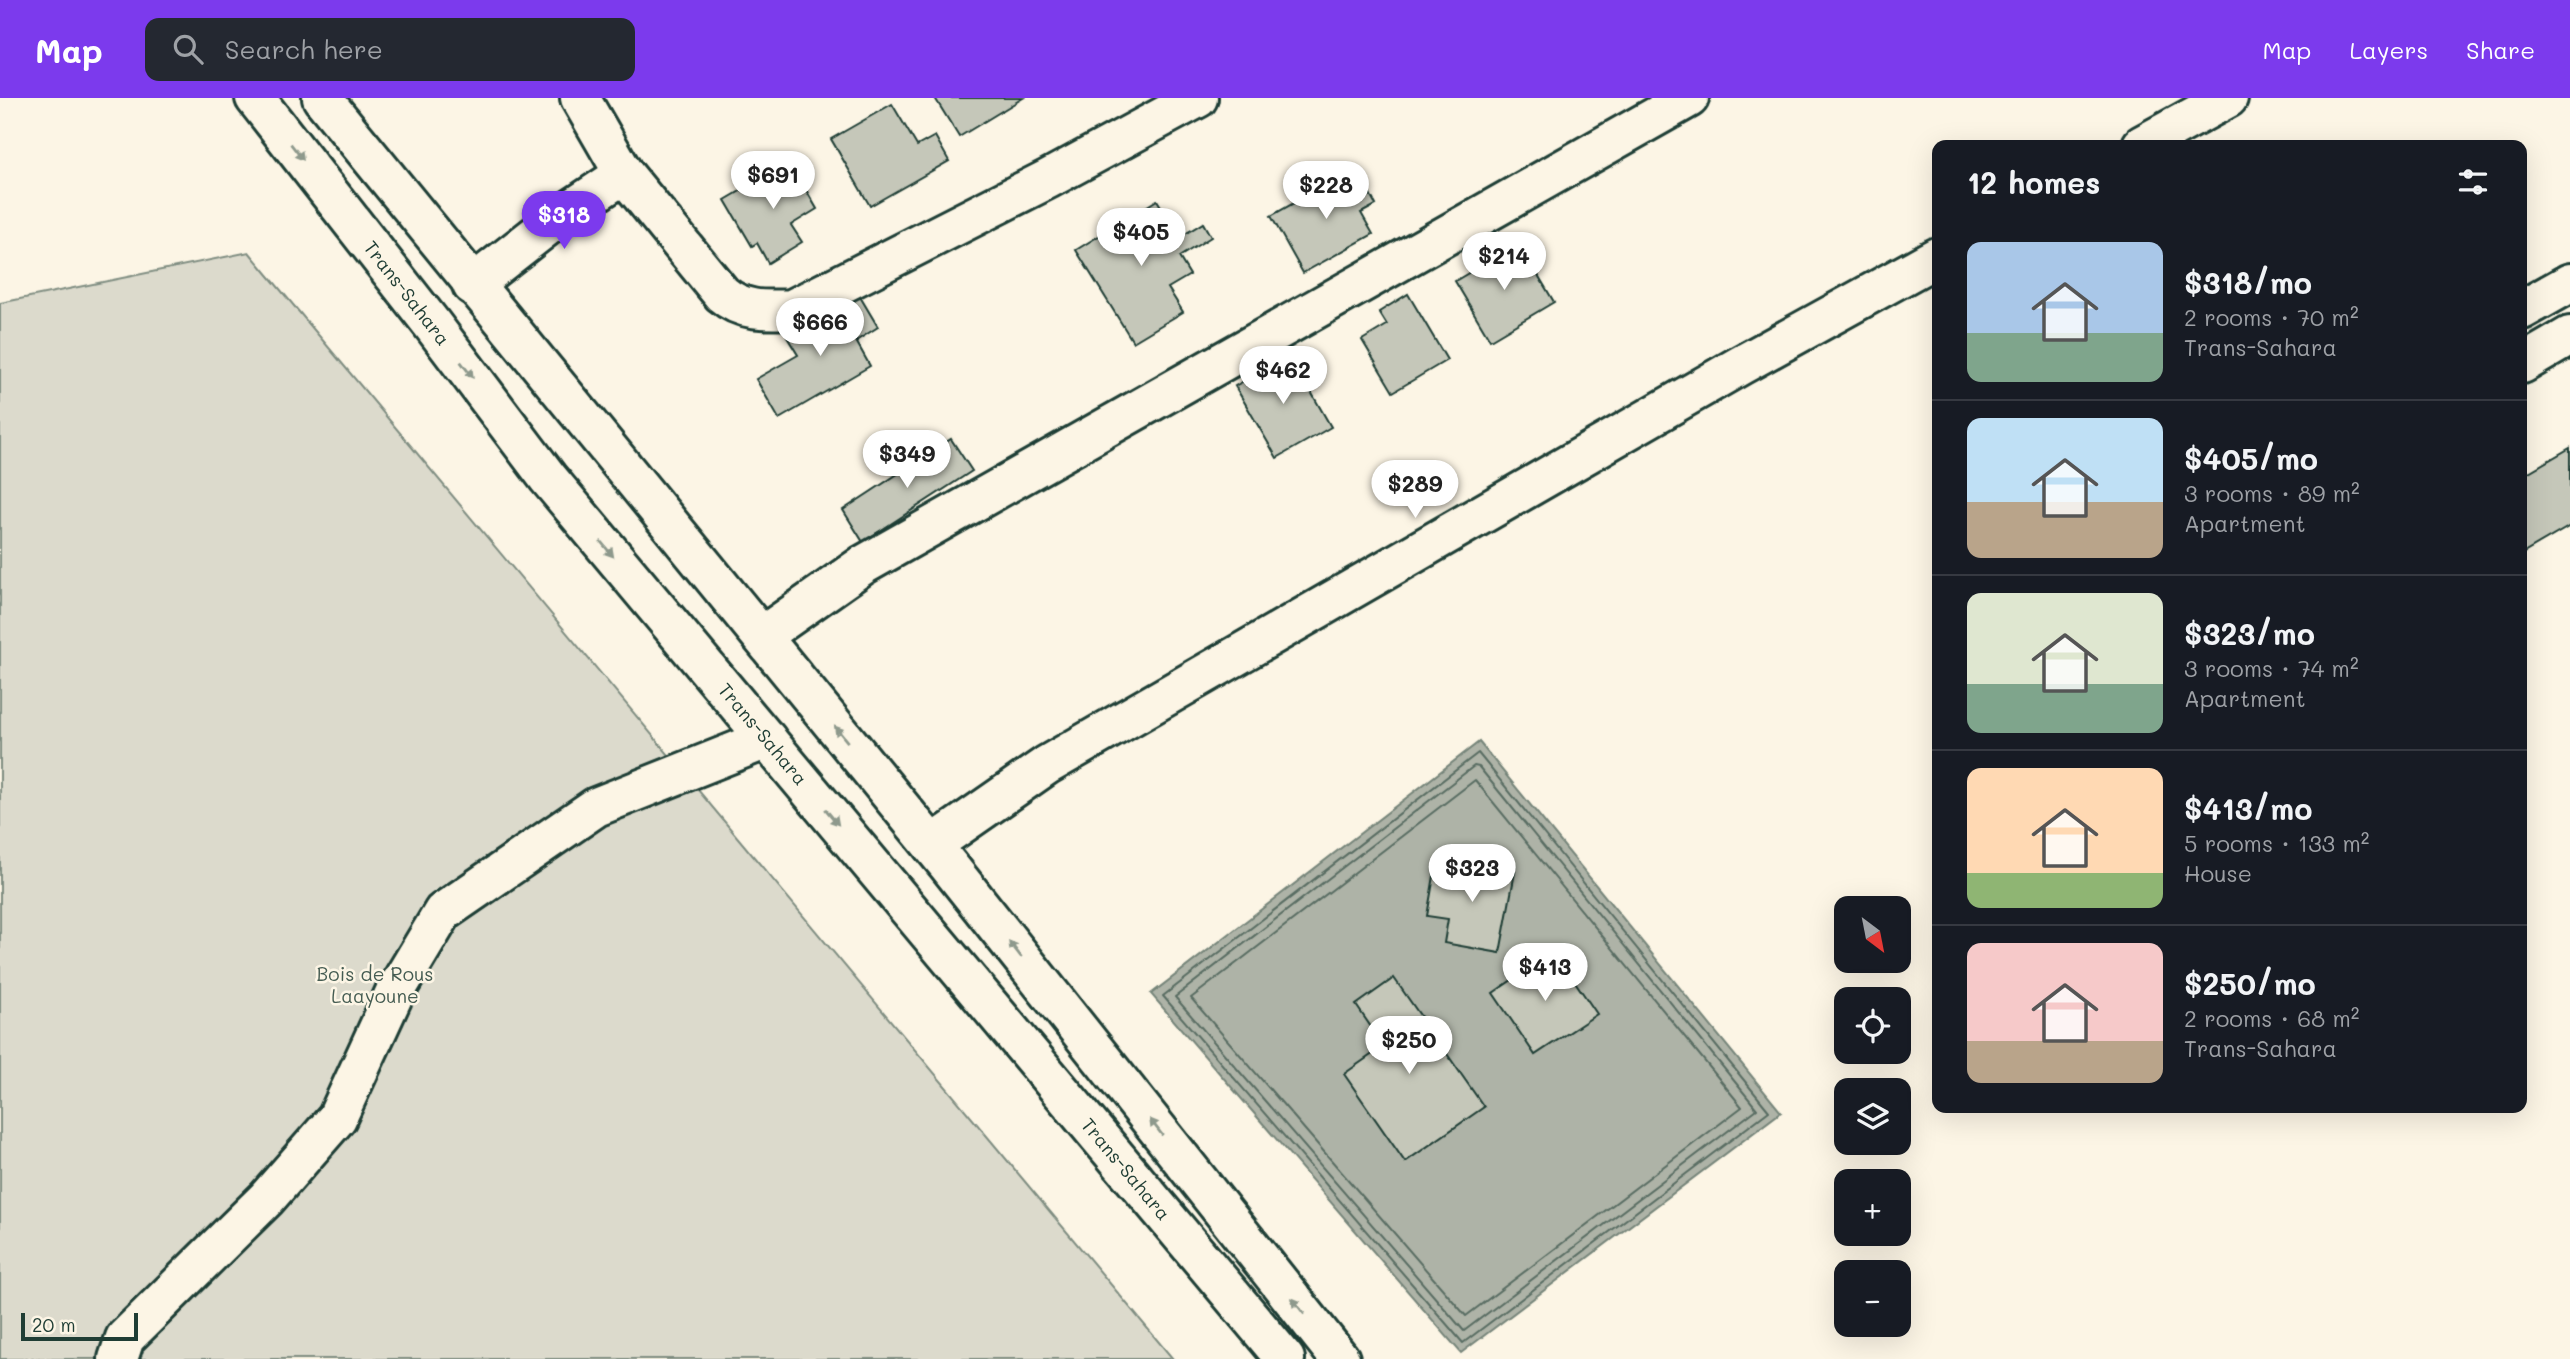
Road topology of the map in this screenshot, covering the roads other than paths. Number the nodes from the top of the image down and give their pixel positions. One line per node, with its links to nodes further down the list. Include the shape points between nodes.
1 (255, 98): 16 (main road, Trans-Sahara, one-way to 16, via 548,478)
2 (322, 98): 11 (main road)
3 (580, 98): 8 (main road)
4 (1198, 98): 8 (main road, via 792,309 734,304)
5 (1689, 98): 15 (main road, via 863,565)
6 (2228, 98): 7 (main road)
7 (2151, 140)
8 (624, 174): 11 (main road, via 555,220)
9 (1932, 260): 19 (main road, via 1047,765)
10 (2570, 284): 12 (main road)
11 (472, 285): 15 (main road)
12 (2527, 307)
13 (2570, 336): 14 (main road)
14 (2527, 361)
15 (762, 636): 17 (main road, one-way to 15)
16 (767, 739): 18 (main road, Trans-Sahara, one-way to 18); 21 (main road, via 596,807 443,912 395,992 337,1118 267,1198 125,1338)
17 (905, 812): 18 (main road, via 877,824); 19 (main road)
18 (857, 846): 20 (main road, Trans-Sahara)
19 (940, 855): 20 (main road, via 927,886); 23 (main road, one-way to 19)
20 (900, 899): 22 (main road, Trans-Sahara)
21 (118, 1359)
22 (1285, 1359)
23 (1340, 1359)

